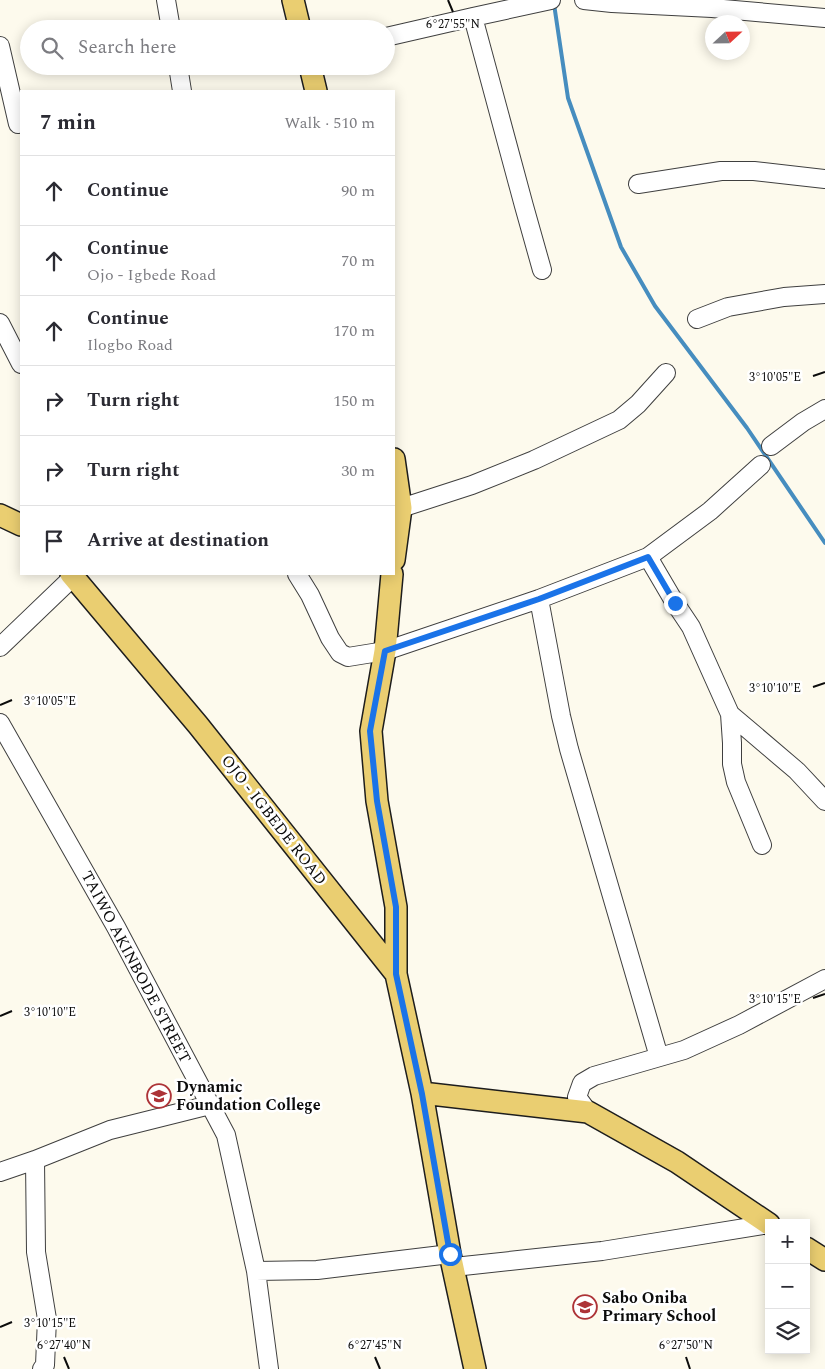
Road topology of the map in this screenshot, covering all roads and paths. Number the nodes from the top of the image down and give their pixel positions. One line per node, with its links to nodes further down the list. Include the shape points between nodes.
1 (166, 0): 7 (street)
2 (292, 0): 8 (main road)
3 (584, 0): 6 (street)
4 (544, 2): 5 (street)
5 (472, 16): 9 (street); 18 (street)
6 (825, 18)
7 (169, 20)
8 (298, 20)
9 (395, 35)
10 (0, 46): 15 (street)
11 (179, 75): 13 (street)
12 (312, 75): 14 (main road)
13 (182, 90)
14 (316, 90)
15 (18, 124)
16 (825, 179): 17 (street, via 754,171 721,171)
17 (638, 184)
18 (542, 270)
19 (825, 294): 20 (street, via 728,307)
20 (697, 319)
21 (0, 323): 22 (street)
22 (20, 362)
23 (666, 373): 28 (street, via 619,420 534,460)
24 (825, 408): 25 (street)
25 (771, 446)
26 (761, 465): 32 (street, via 710,511)
27 (395, 466): 28 (main road)
28 (401, 508): 31 (main road)
29 (0, 514): 30 (main road)
30 (20, 524)
31 (395, 553)
32 (648, 557): 36 (street); 39 (street, via 691,627)
33 (72, 575): 37 (street); 43 (main road, OJO - IGBEDE ROAD, via 198,725)
34 (298, 575): 38 (street, via 340,653 348,656)
35 (392, 575): 38 (main road)
36 (539, 599): 38 (street); 45 (street, via 569,749)
37 (0, 647)
38 (385, 651): 43 (main road, via 370,731 377,801 396,907)
39 (730, 714): 41 (street, via 797,771); 42 (street, via 736,782)
40 (0, 723): 47 (street, TAIWO AKINBODE STREET, via 116,927)
41 (825, 801)
42 (762, 845)
43 (396, 974): 46 (main road, OJO - IGBEDE ROAD)
44 (825, 979): 45 (street, via 739,1025 684,1050)
45 (659, 1057): 48 (street, via 594,1076 582,1084 577,1097)
46 (422, 1094): 48 (main road); 54 (main road, OJO - IGBEDE ROAD)
47 (210, 1105): 49 (street, via 110,1130); 56 (street, TAIWO AKINBODE STREET, via 226,1135)
48 (588, 1112): 51 (main road, via 677,1162)
49 (35, 1160): 50 (street); 57 (street, via 36,1252 47,1319 45,1366)
50 (0, 1172)
51 (765, 1221)
52 (765, 1225): 54 (street, via 602,1251)
53 (810, 1251): 55 (main road)
54 (452, 1260): 56 (street); 59 (main road, OJO - IGBEDE ROAD)
55 (825, 1260)
56 (256, 1271): 58 (street, TAIWO AKINBODE STREET)
57 (42, 1369)
58 (269, 1369)
59 (475, 1369)

